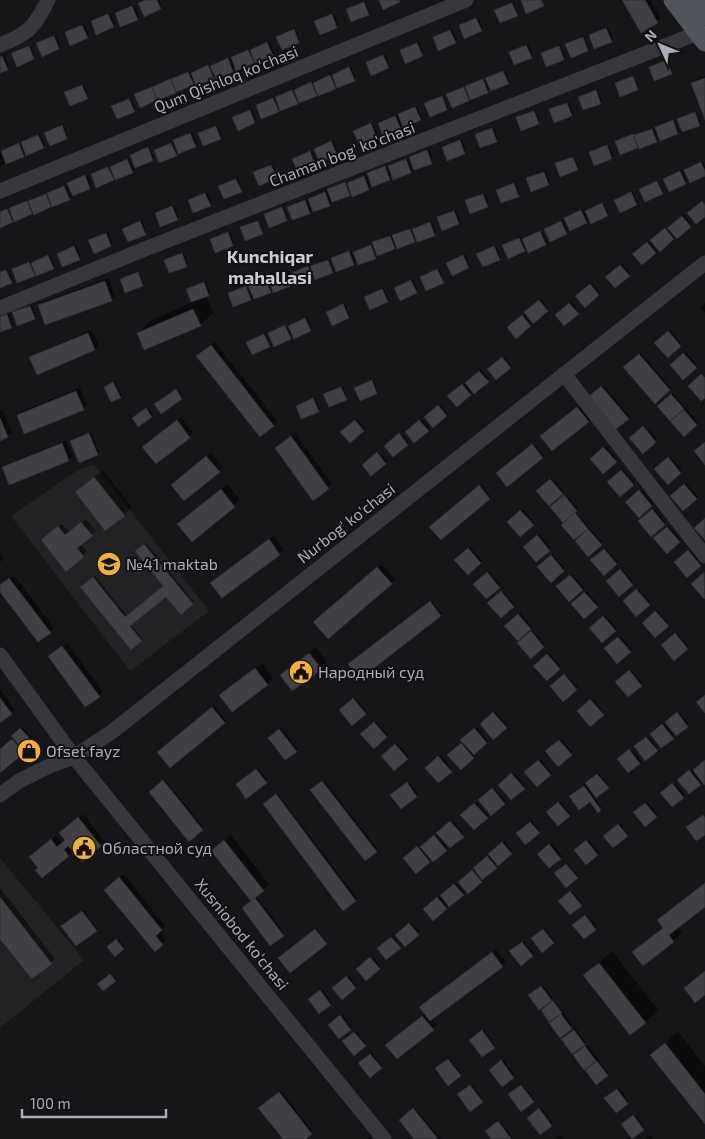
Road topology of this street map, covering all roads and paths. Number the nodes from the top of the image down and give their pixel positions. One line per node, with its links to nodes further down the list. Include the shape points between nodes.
1 (48, 0): 7 (street, via 39,20 21,36)
2 (466, 0): 8 (street, Qum Qishloq ko'chasi)
3 (673, 0): 6 (main road)
4 (693, 0): 5 (main road)
5 (705, 16)
6 (701, 38): 10 (street, Chaman bog' ko'chasi, via 145,249)
7 (0, 45)
8 (0, 191)
9 (705, 263): 11 (street, Nurbog' ko'chasi)
10 (0, 308)
11 (564, 374): 12 (street); 14 (street, Nurbog' ko'chasi, via 112,731)
12 (705, 556)
13 (0, 654): 14 (street, Xusniobod ko'chasi)
14 (74, 756): 15 (street, Nurbog' ko'chasi, via 47,766); 16 (street, Xusniobod ko'chasi)
15 (0, 795)
16 (384, 1139)

